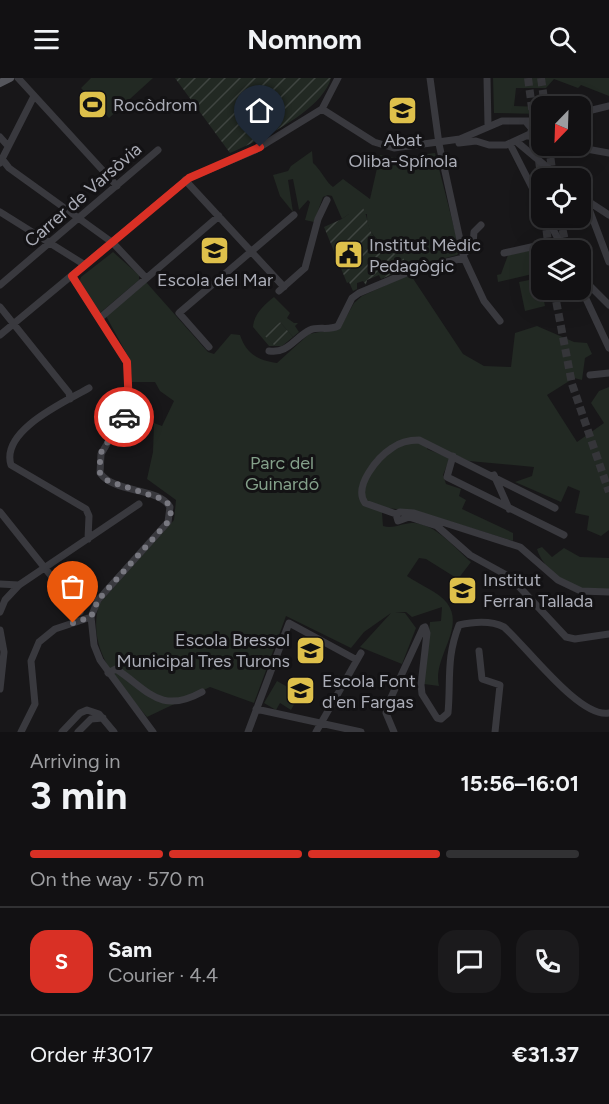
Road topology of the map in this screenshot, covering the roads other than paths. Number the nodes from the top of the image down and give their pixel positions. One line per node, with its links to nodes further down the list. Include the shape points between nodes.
1 (10, 78): 6 (main road)
2 (18, 78): 7 (street)
3 (338, 78): 9 (street)
4 (430, 78): 20 (street)
5 (487, 78): 13 (street)
6 (1, 80)
7 (34, 96): 21 (street); 29 (street)
8 (609, 107): 10 (street)
9 (322, 109): 20 (street, via 388,147); 27 (street, via 255,150)
10 (591, 111)
11 (531, 122): 12 (street)
12 (527, 123): 13 (street, via 508,120); 15 (street, via 532,129)
13 (488, 125): 14 (street)
14 (479, 130): 18 (street); 20 (street, via 468,137)
15 (528, 136): 16 (street); 19 (street)
16 (531, 136)
17 (0, 137): 21 (street)
18 (476, 141): 19 (street, via 489,145); 20 (street)
19 (513, 143): 26 (street); 28 (street)
20 (438, 144): 46 (street)
21 (8, 146): 25 (street)
22 (158, 150): 29 (street, Carrer de Varsòvia)
23 (591, 150): 24 (street)
24 (609, 153)
25 (1, 161): 36 (street)
26 (547, 168)
27 (185, 180): 35 (street); 41 (street)
28 (531, 183)
29 (117, 186): 36 (street, Carrer de Varsòvia)
30 (327, 200): 44 (street, via 304,268 282,289)
31 (591, 203): 34 (street)
32 (0, 212): 42 (street)
33 (294, 214): 44 (street)
34 (609, 215)
35 (219, 216): 44 (street); 50 (street)
36 (80, 218): 41 (street); 42 (street, Carrer de Varsòvia)
37 (591, 218): 47 (street)
38 (481, 225): 46 (street)
39 (552, 228): 40 (street)
40 (558, 240)
41 (113, 243): 48 (street); 50 (street)
42 (50, 244): 48 (street); 51 (street, Carrer de Varsòvia)
43 (531, 246): 45 (street)
44 (252, 250): 62 (street, via 179,313)
45 (504, 253)
46 (465, 255): 58 (street, via 483,301); 60 (street, via 416,269 359,293 352,298 339,324)
47 (609, 262)
48 (85, 266): 49 (street)
49 (72, 276): 56 (street); 59 (street)
50 (146, 278): 56 (street)
51 (0, 285)
52 (591, 290): 54 (street)
53 (589, 300): 63 (street)
54 (609, 305)
55 (0, 307): 59 (street)
56 (100, 318): 86 (street, via 127,362 129,403 100,454 100,473 108,481 162,499 171,512 168,522 98,600)
57 (313, 321): 60 (street)
58 (500, 321)
59 (13, 324): 61 (street); 68 (street)
60 (320, 329): 64 (street, via 309,331 282,351)
61 (0, 335)
62 (209, 347)
63 (609, 348)
64 (269, 351)
65 (609, 373): 66 (street)
66 (590, 375)
67 (89, 388): 68 (street)
68 (70, 399): 69 (street)
69 (10, 431)
70 (4, 444): 79 (street, via 5,458 11,465 86,509)
71 (453, 456): 72 (street); 74 (street, via 447,477); 77 (street, via 419,440 400,443 382,456 362,486 361,495 365,503)
72 (494, 476): 74 (street); 75 (street)
73 (139, 504): 79 (street)
74 (509, 508): 78 (street)
75 (555, 508)
76 (0, 513): 80 (street)
77 (401, 515): 83 (street, via 414,513 520,546 558,580 581,591); 88 (street, via 438,526 476,560 510,577 566,637)
78 (564, 535)
79 (88, 539): 80 (street)
80 (43, 568): 82 (street); 85 (street)
81 (0, 584): 82 (street)
82 (19, 585): 84 (street)
83 (609, 592)
84 (0, 612)
85 (80, 612)
86 (91, 617): 90 (street, via 94,645); 97 (street, via 55,629 39,642 31,661 34,704)
87 (0, 630): 91 (street, via 4,652)
88 (609, 634)
89 (479, 651): 106 (street, via 483,680 500,685)
90 (108, 673): 92 (street, via 116,669 164,701); 101 (street)
91 (0, 689)
92 (202, 692)
93 (256, 709): 96 (street); 96 (street, via 289,623 359,656); 102 (street)
94 (609, 712): 105 (street, via 596,712 573,698 504,627 488,623 459,625 449,654 448,713 441,720 422,694 425,627 388,704 386,713)
95 (103, 718): 98 (street, via 87,710); 99 (street, via 91,719); 100 (street)
96 (321, 723): 103 (street); 104 (street)
97 (21, 732)
98 (63, 732)
99 (78, 732)
100 (114, 732)
101 (153, 732)
102 (248, 732)
103 (316, 732)
104 (361, 732)
105 (394, 732)
106 (495, 732)

